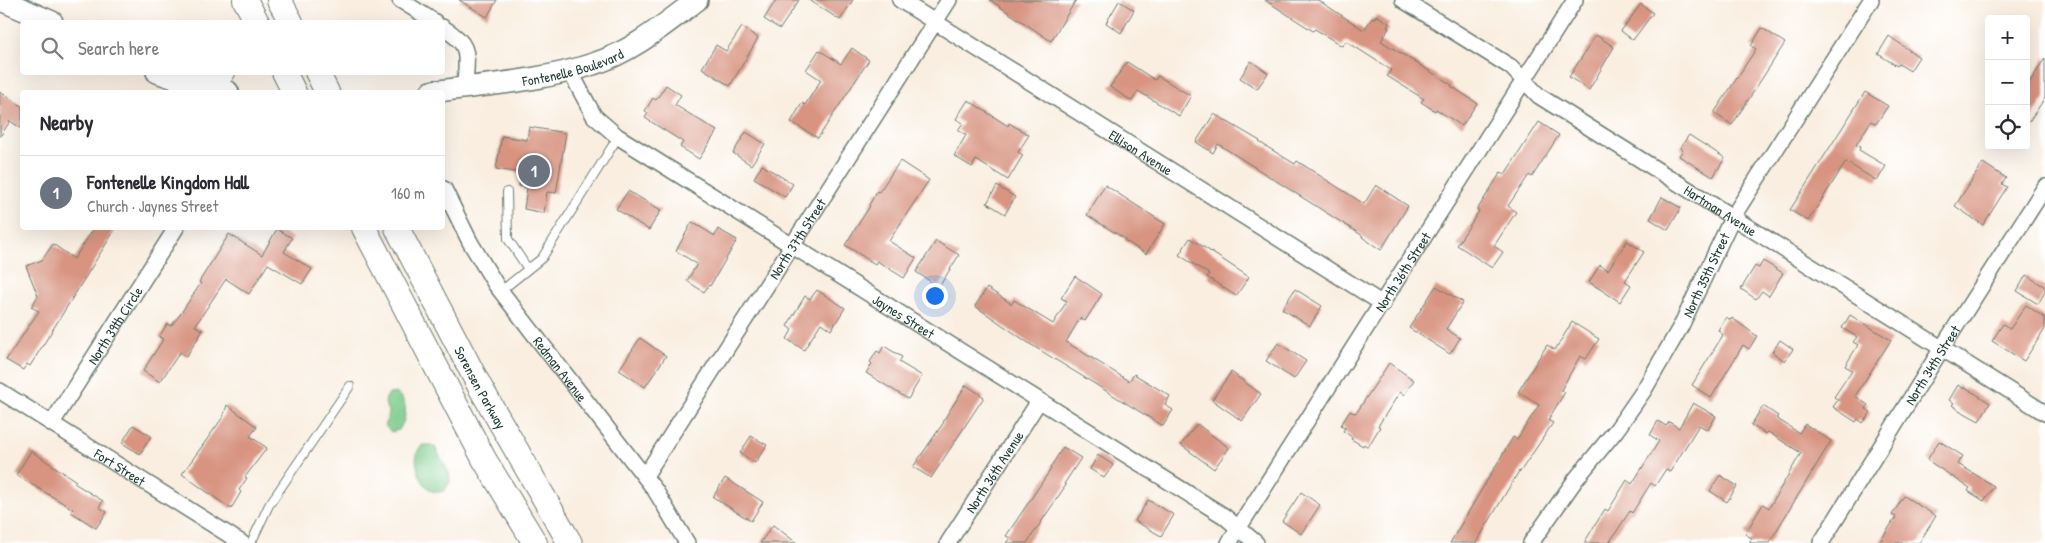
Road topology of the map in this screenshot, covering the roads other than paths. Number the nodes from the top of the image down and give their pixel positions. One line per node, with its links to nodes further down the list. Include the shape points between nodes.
1 (1, 0): 10 (main road)
2 (279, 0): 11 (main road)
3 (400, 0): 12 (street)
4 (697, 0): 15 (main road, Fontenelle Boulevard, via 621,52)
5 (900, 0): 13 (street, Ellison Avenue)
6 (949, 0): 13 (street, North 37th Street)
7 (1403, 0): 20 (street, Hartman Avenue, via 1510,67)
8 (1576, 0): 20 (street, North 36th Street)
9 (1871, 0): 31 (street, North 35th Street)
10 (47, 20)
11 (290, 20)
12 (433, 20)
13 (935, 22): 35 (street, North 37th Street); 38 (street, Ellison Avenue)
14 (445, 29): 22 (street, via 464,44)
15 (570, 70): 22 (main road, Fontenelle Boulevard); 27 (street, Jaynes Street, via 594,116)
16 (165, 75): 21 (main road)
17 (217, 75): 21 (main road)
18 (286, 75): 24 (main road)
19 (318, 75): 25 (main road)
20 (1524, 81): 31 (street, Hartman Avenue, via 1539,96); 38 (street, North 36th Street)
21 (188, 83): 23 (main road)
22 (465, 88): 26 (main road, Fontenelle Boulevard)
23 (213, 90)
24 (293, 90)
25 (326, 90)
26 (445, 91)
27 (618, 137): 35 (street, Jaynes Street); 36 (lane, via 542,258)
28 (2045, 187): 39 (street, North 34th Street)
29 (445, 191): 37 (street, Redman Avenue)
30 (507, 192): 36 (lane, via 508,239)
31 (1732, 218): 39 (street, Hartman Avenue); 55 (street, North 35th Street, via 1681,326 1644,390)
32 (175, 230): 44 (street, North 39th Circle)
33 (365, 230): 49 (main road, via 484,459)
34 (398, 230): 50 (main road, Sorensen Parkway, via 480,387)
35 (792, 246): 42 (street, Jaynes Street); 45 (street, North 37th Street)
36 (528, 269): 37 (lane)
37 (500, 292): 45 (street, Redman Avenue)
38 (1382, 304): 46 (street, North 36th Street)
39 (1942, 348): 43 (street, Hartman Avenue); 56 (street, North 34th Street)
40 (350, 386): 48 (lane, via 269,505)
41 (0, 391): 44 (street, Fort Street)
42 (1039, 401): 46 (street, Jaynes Street, via 1224,516); 52 (street, North 36th Avenue)
43 (2045, 413)
44 (52, 423): 47 (street, Fort Street)
45 (645, 476): 51 (street, Redman Avenue)
46 (1238, 528): 53 (street, North 36th Street); 54 (street, Jaynes Street)
47 (242, 543)
48 (251, 543)
49 (535, 543)
50 (570, 543)
51 (687, 543)
52 (948, 543)
53 (1229, 543)
54 (1256, 543)
55 (1531, 543)
56 (1821, 543)

